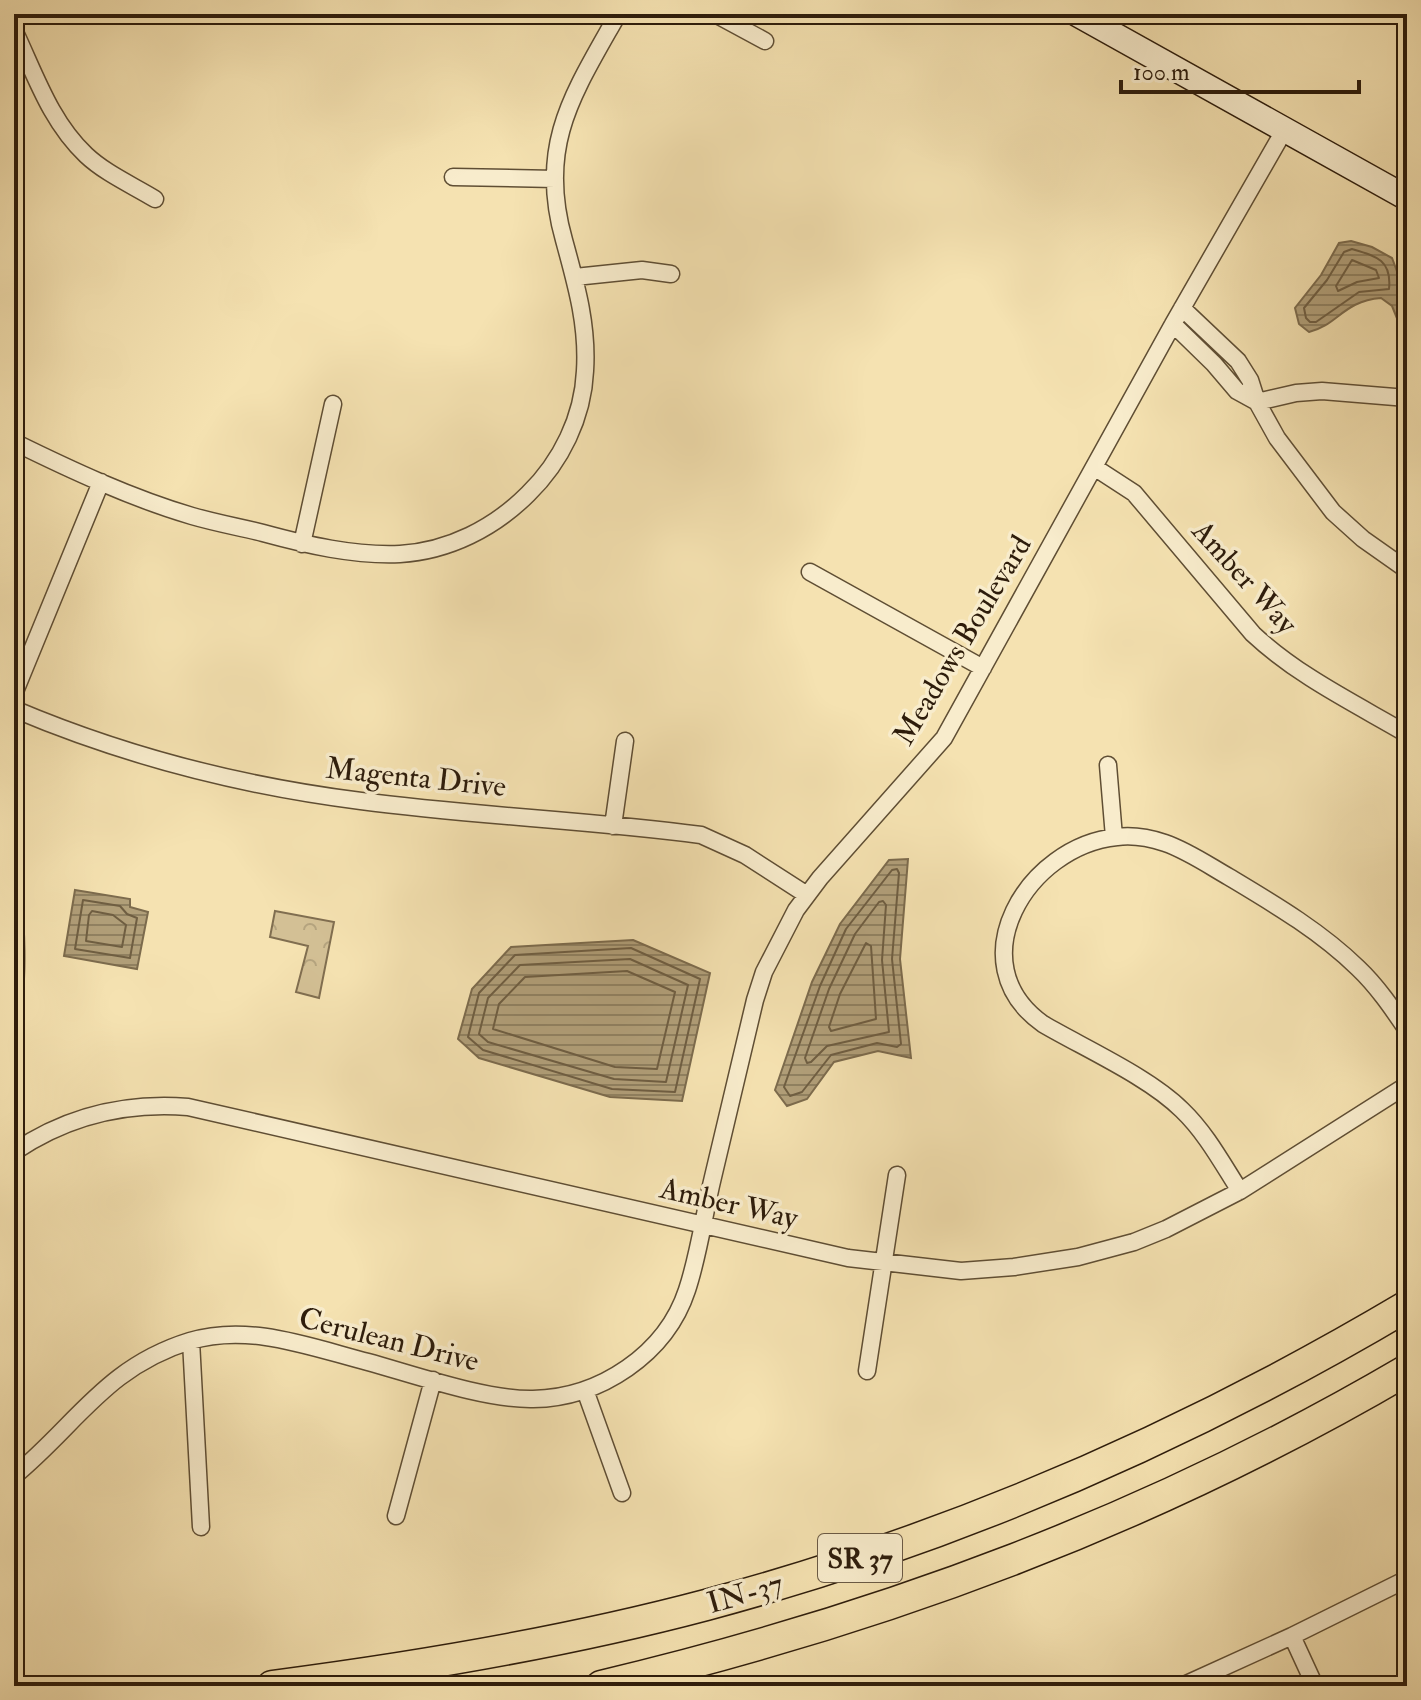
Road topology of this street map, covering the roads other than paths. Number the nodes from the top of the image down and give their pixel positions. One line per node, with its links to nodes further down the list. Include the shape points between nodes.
1 (618, 14): 8 (street, via 568,106 558,138)
2 (715, 14): 5 (street)
3 (1077, 14): 6 (street)
4 (14, 30): 10 (street, via 66,133 88,157)
5 (765, 41)
6 (1285, 129): 9 (street); 13 (street, Meadows Boulevard)
7 (453, 177): 8 (street)
8 (555, 179): 12 (street, via 558,215)
9 (1407, 198)
10 (155, 199)
11 (671, 274): 12 (street, via 642,270)
12 (575, 277): 21 (street, via 585,335 581,402 552,466 515,507 467,538 433,549 400,554)
13 (1182, 308): 14 (street, Meadows Boulevard); 16 (street, via 1238,361)
14 (1173, 324): 16 (street, via 1237,391); 19 (street, Meadows Boulevard)
15 (1407, 398): 16 (street, via 1322,391)
16 (1257, 402): 22 (street, via 1277,438 1333,512)
17 (333, 404): 21 (street)
18 (14, 442): 20 (street)
19 (1094, 467): 24 (street, Meadows Boulevard); 27 (street, Amber Way, via 1134,493 1271,651)
20 (101, 482): 21 (street, via 191,516); 25 (street)
21 (302, 544)
22 (1407, 570)
23 (810, 572): 24 (street)
24 (983, 668): 32 (street, Meadows Boulevard, via 944,738)
25 (14, 694)
26 (14, 709): 30 (street, Magenta Drive, via 151,758 274,787)
27 (1407, 734)
28 (625, 741): 30 (street)
29 (1108, 765): 31 (street)
30 (613, 826): 32 (street, Magenta Drive, via 701,835 745,855)
31 (1114, 837): 33 (street, via 1139,837 1180,849 1288,912 1359,969); 37 (street, via 1063,853 1028,886 1006,939 1010,987 1029,1014 1181,1109)
32 (807, 895): 38 (street, Meadows Boulevard, via 764,972)
33 (1407, 1030)
34 (1407, 1085): 37 (street, Amber Way)
35 (14, 1152): 38 (street, Amber Way, via 81,1117 138,1106 188,1107)
36 (897, 1175): 39 (street)
37 (1240, 1191): 39 (street, Amber Way, via 1166,1229 1078,1257 961,1271)
38 (702, 1225): 39 (street, Amber Way); 45 (street, Cerulean Drive, via 687,1290 665,1331 628,1367)
39 (883, 1263): 43 (street)
40 (1407, 1306): 52 (highway, IN-37 / SR 37, via 1265,1386 1083,1473 870,1555 595,1632 453,1660)
41 (191, 1341): 44 (street, Cerulean Drive, via 255,1335); 46 (street, Cerulean Drive, via 151,1355 120,1375); 49 (street)
42 (1407, 1370): 53 (highway, IN-37 / SR 37, via 1202,1479 993,1568 776,1642)
43 (867, 1371)
44 (433, 1380): 45 (street, Cerulean Drive, via 534,1399); 48 (street)
45 (585, 1390): 47 (street)
46 (14, 1476)
47 (622, 1493)
48 (396, 1516)
49 (201, 1527)
50 (1407, 1579): 51 (street)
51 (1292, 1636): 54 (street); 55 (street)
52 (272, 1686)
53 (601, 1686)
54 (1182, 1686)
55 (1315, 1686)

